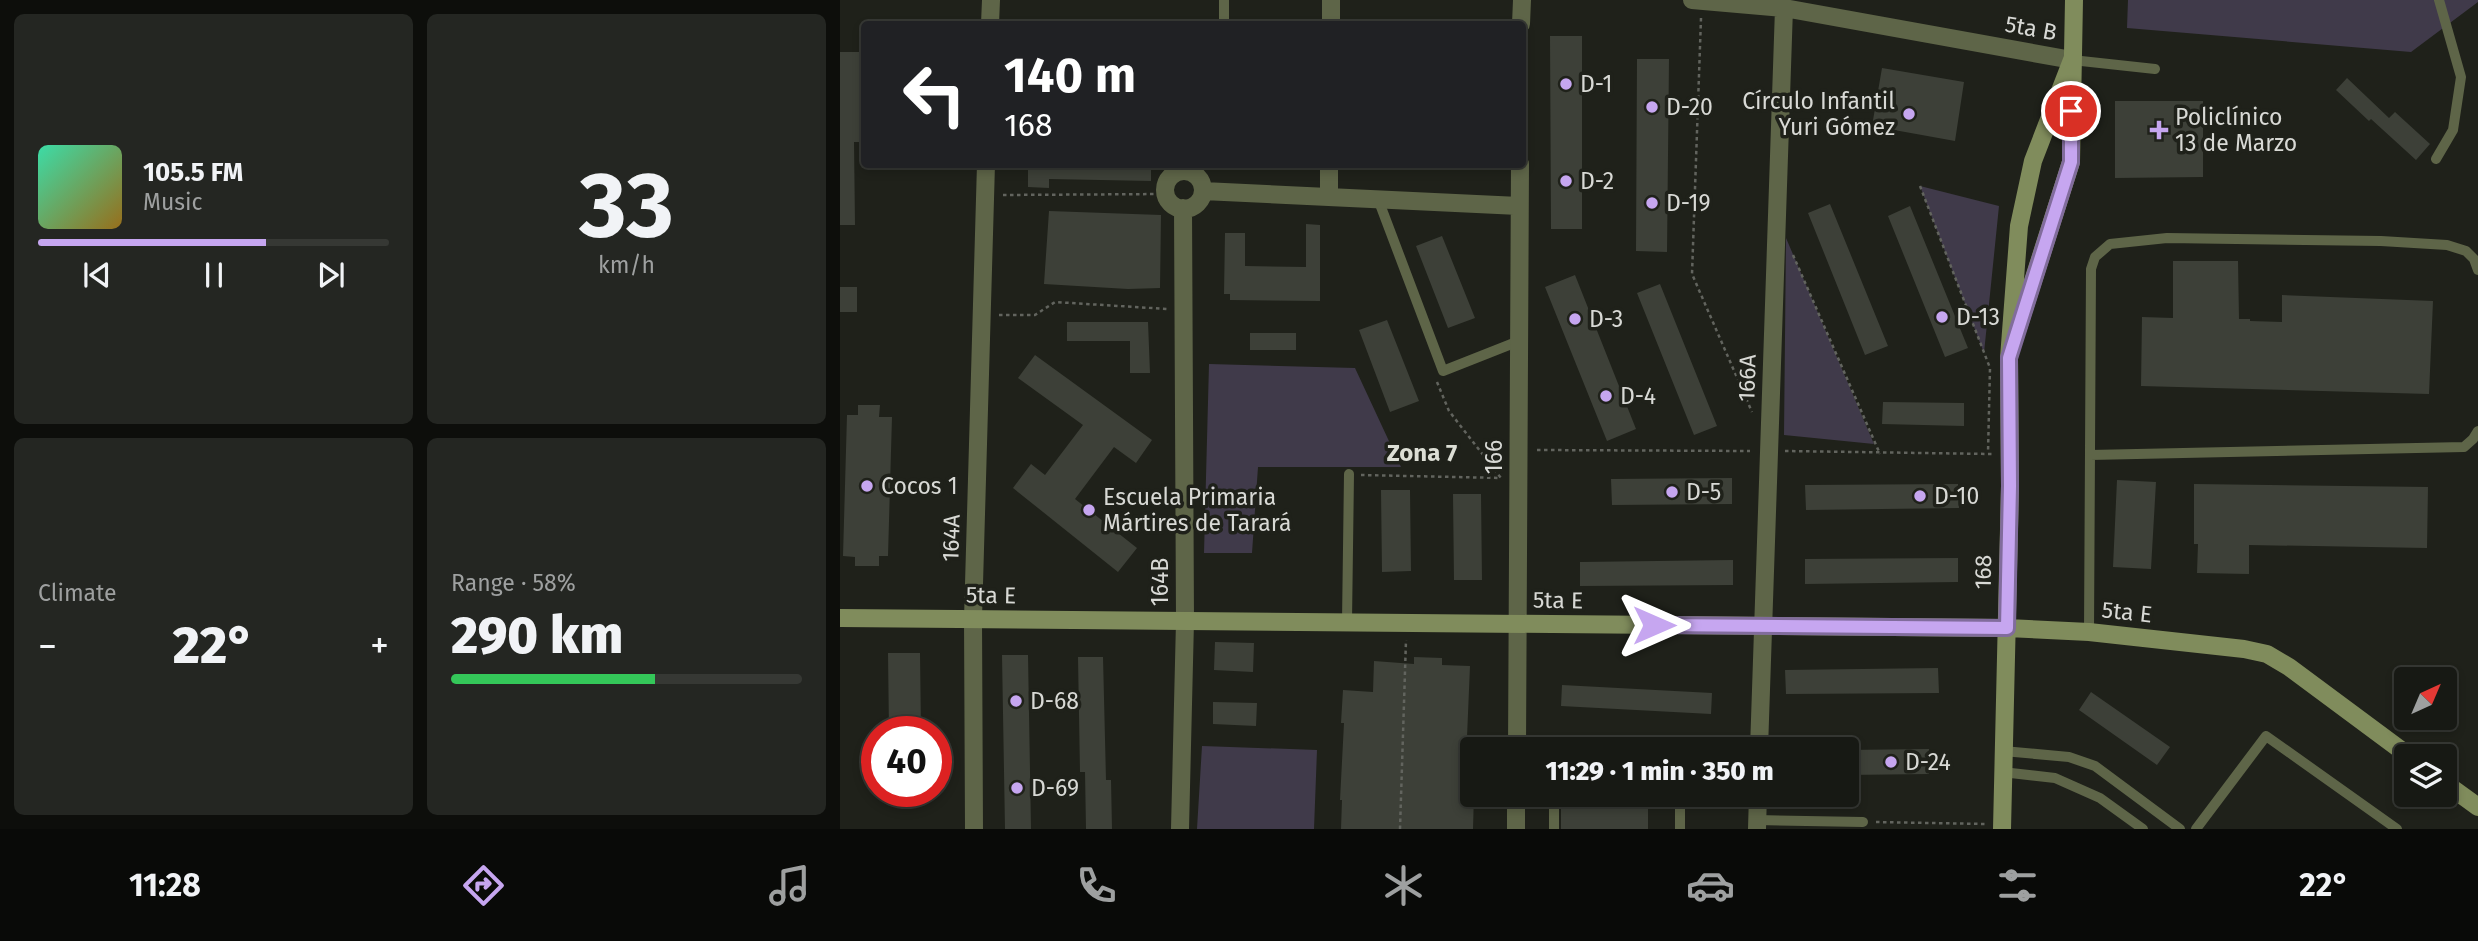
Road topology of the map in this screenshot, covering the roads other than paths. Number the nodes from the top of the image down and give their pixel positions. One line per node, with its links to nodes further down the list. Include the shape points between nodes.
1 (991, 0): 10 (street)
2 (1224, 0): 11 (lane)
3 (1331, 0): 12 (street)
4 (1522, 0): 13 (street)
5 (1692, 0): 8 (street, 5ta B)
6 (2074, 0): 14 (street, 168)
7 (2439, 0): 16 (lane, via 2461,77 2453,130)
8 (1701, 1): 9 (street, 5ta B)
9 (1784, 8): 14 (street, 5ta B); 37 (street, 166A)
10 (990, 21)
11 (1224, 21)
12 (1331, 21)
13 (1521, 21)
14 (2072, 60): 15 (lane); 28 (street, 168, via 2033,161 2019,226); 28 (street, 168, via 2071,162)
15 (2155, 69)
16 (2436, 159)
17 (986, 168): 33 (street, 164A)
18 (1329, 168): 22 (street)
19 (1520, 168): 24 (street, 166)
20 (1195, 169): 21 (street); 25 (street, via 1175,173 1167,183 1171,202)
21 (1203, 191): 22 (street); 25 (street, via 1195,205)
22 (1329, 196): 23 (street)
23 (1378, 199): 24 (street); 27 (lane, via 1443,371)
24 (1519, 206): 27 (street, 166)
25 (1183, 208): 34 (street, 164B)
26 (2478, 270): 30 (lane, via 2466,251 2447,245 2167,238 2110,244 2095,257 2091,269)
27 (1519, 341): 36 (street, 166)
28 (2009, 358): 38 (street, 168)
29 (2478, 430): 30 (lane, via 2463,447)
30 (2090, 455): 39 (lane)
31 (1349, 474): 35 (lane)
32 (840, 618): 33 (street, 5ta E)
33 (973, 619): 34 (street, 5ta E); 55 (street, 164A)
34 (1185, 621): 35 (street, 5ta E); 56 (street, 164B)
35 (1347, 622): 36 (street, 5ta E)
36 (1518, 624): 37 (street, 5ta E); 40 (street, 166)
37 (1763, 626): 38 (street, 5ta E); 41 (street, 166A)
38 (2007, 628): 39 (street, 5ta E); 43 (street, 168)
39 (2088, 632): 42 (street, 5ta E, via 2267,654)
40 (1517, 737)
41 (1759, 737)
42 (2394, 745)
43 (2003, 751): 44 (street, 168); 61 (lane, via 2069,757 2095,766)
44 (2002, 772): 53 (street, 168); 60 (lane, via 2055,778 2100,798)
45 (2457, 792): 50 (street)
46 (1516, 807): 57 (street)
47 (1554, 807): 58 (lane)
48 (1680, 807): 59 (lane)
49 (1758, 807): 52 (street)
50 (2478, 807)
51 (1863, 822): 52 (lane)
52 (1757, 825)
53 (2002, 827)
54 (2199, 828): 62 (lane, via 2266,736)
55 (974, 829)
56 (1180, 829)
57 (1516, 829)
58 (1554, 829)
59 (1680, 829)
60 (2143, 829)
61 (2180, 829)
62 (2397, 829)

